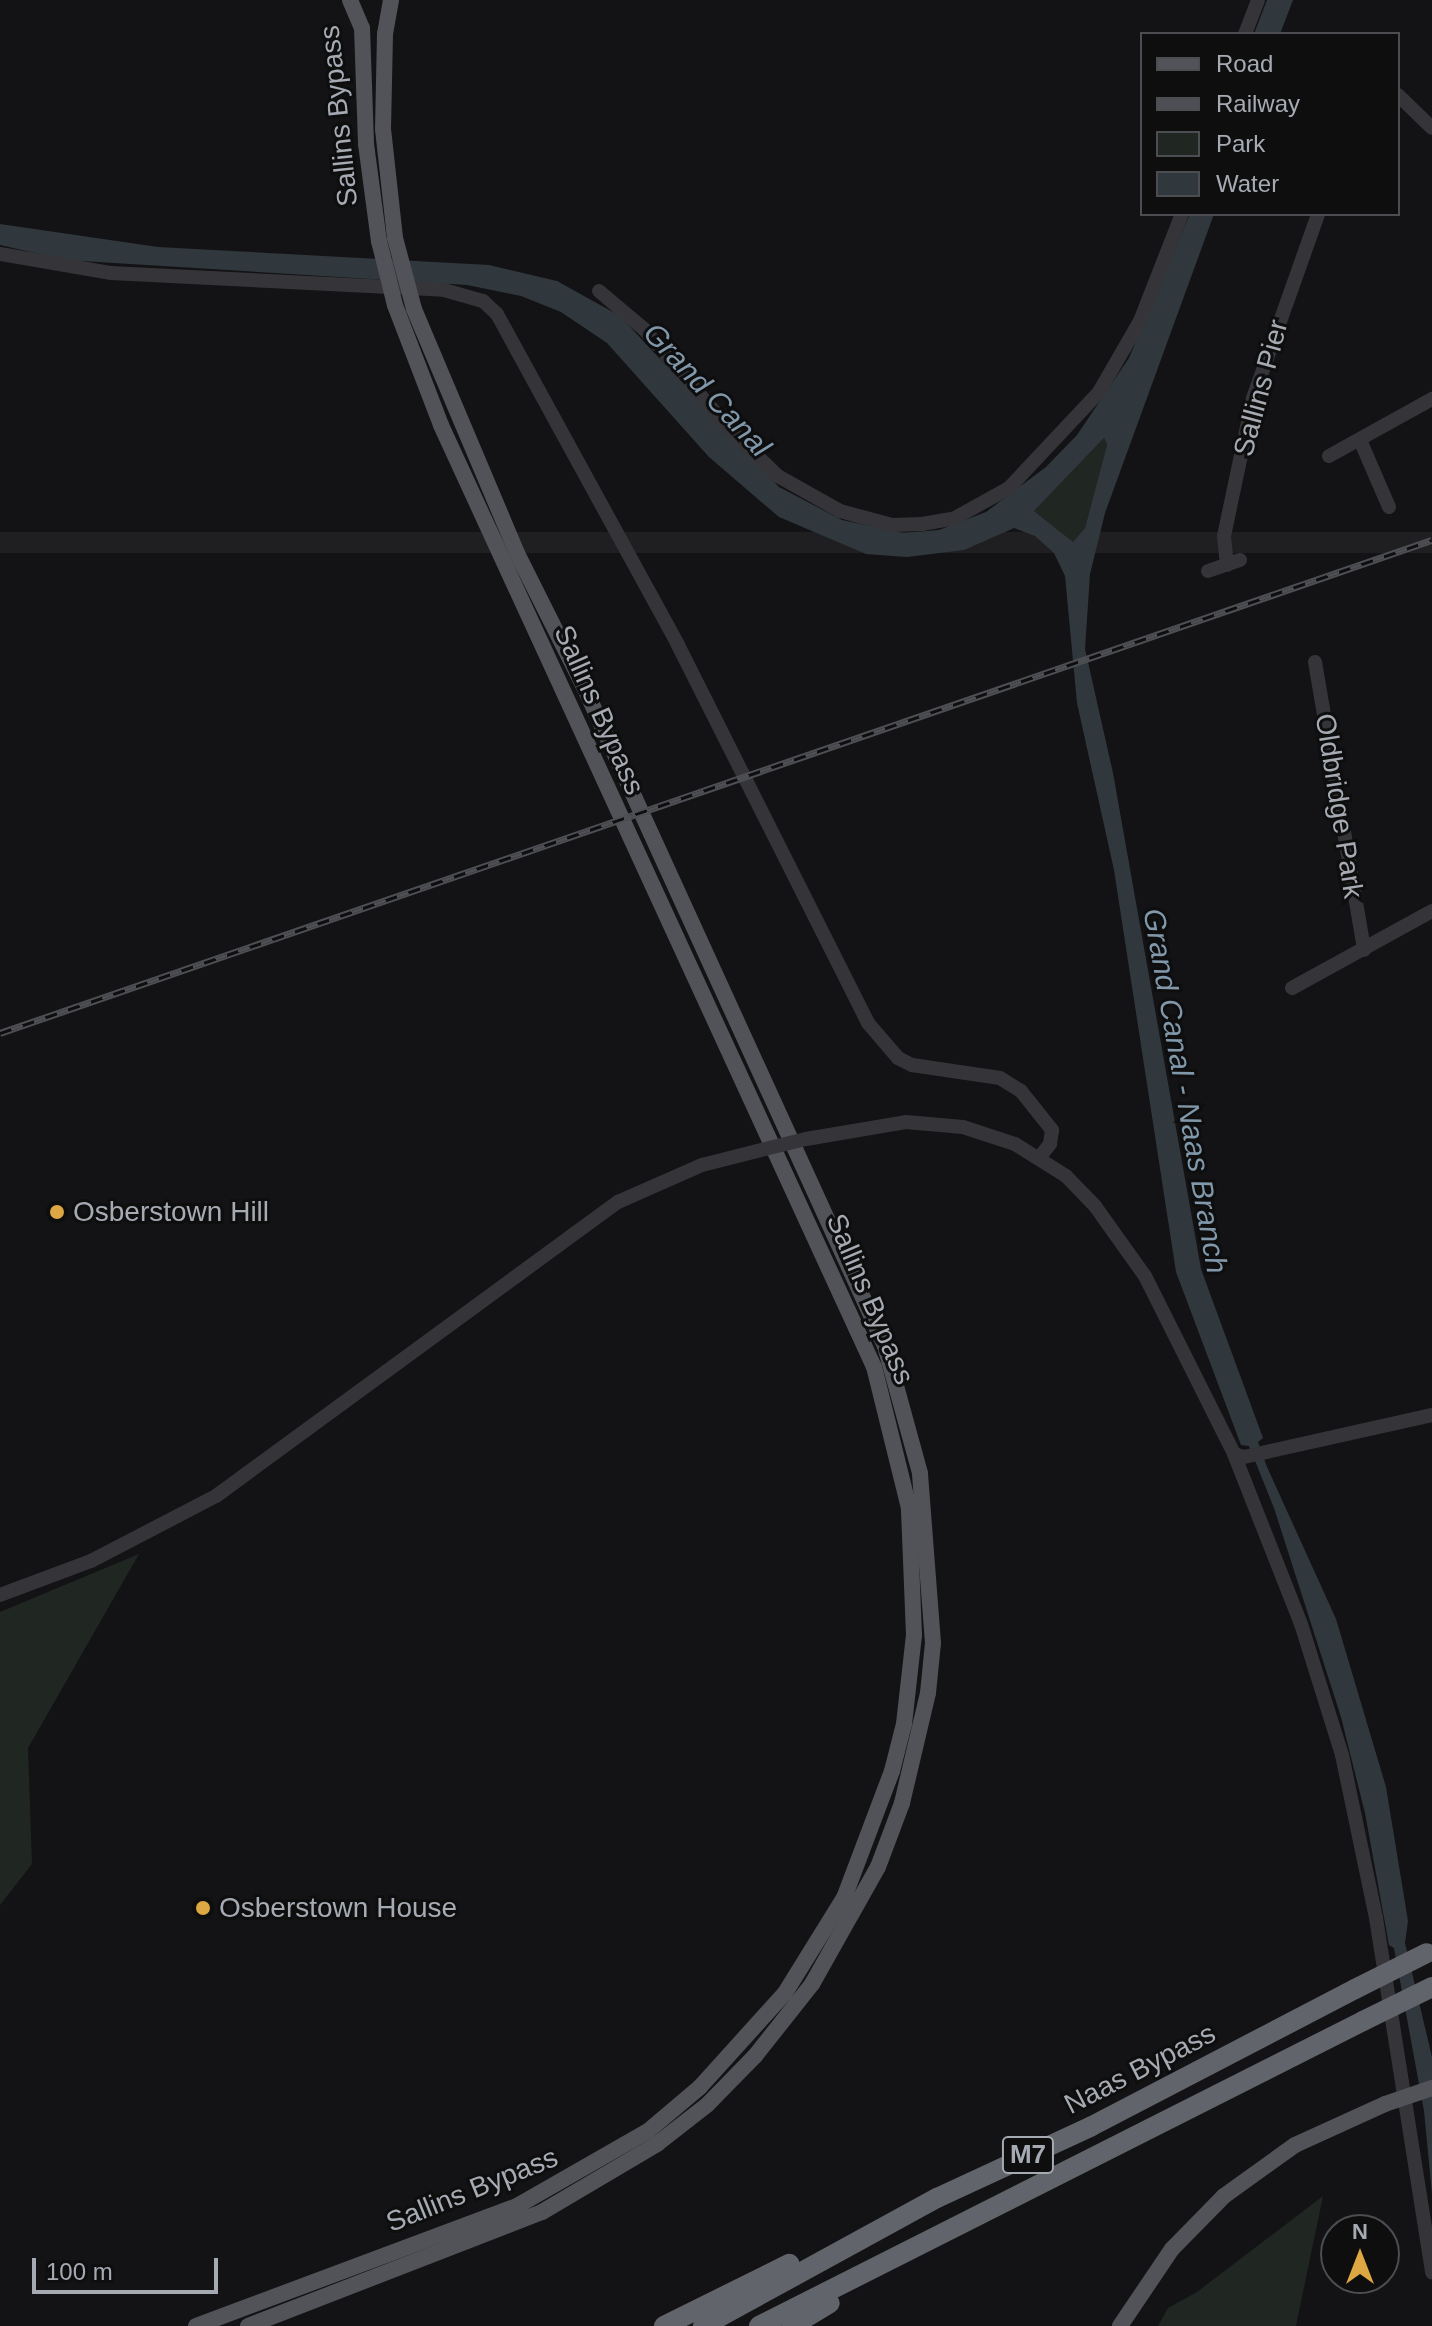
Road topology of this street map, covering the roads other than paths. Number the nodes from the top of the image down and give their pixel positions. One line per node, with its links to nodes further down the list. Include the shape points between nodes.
1 (350, 0): 9 (main road, Sallins Bypass, via 362,28 366,144)
2 (391, 0): 9 (main road, Sallins Bypass, via 383,129)
3 (1258, 0): 4 (street)
4 (1246, 32)
5 (1400, 97): 6 (street)
6 (1432, 128)
7 (1181, 216): 11 (street, via 1140,321 1099,392 1009,488 955,518 922,524 892,525 840,511 778,476 730,430 644,329)
8 (1317, 216): 16 (street, Sallins Pier, via 1253,398 1224,536 1234,563)
9 (387, 240): 31 (main road, Sallins Bypass, bridge, via 395,305 447,439 874,1367 909,1508 914,1635 892,1771 844,1898 785,1993 700,2087 648,2131 517,2206); 32 (main road, Sallins Bypass, bridge, via 517,553 585,689 885,1346 920,1473 933,1643 928,1693 902,1803 878,1867 805,1994 707,2105 657,2144 542,2212)
10 (0, 254): 21 (street, via 111,273 444,290 483,301 497,314 678,645 868,1023 898,1058 912,1065 1000,1078 1021,1091 1052,1130)
11 (599, 291)
12 (1432, 399): 13 (street)
13 (1360, 440): 14 (street); 15 (street)
14 (1329, 456)
15 (1389, 507)
16 (1208, 571)
17 (1315, 662): 19 (street, Oldbridge Park)
18 (1432, 911): 19 (street)
19 (1364, 950): 20 (street)
20 (1292, 988)
21 (1040, 1157): 23 (street, via 1095,1206 1145,1276); 24 (street, bridge, via 1015,1144 944,1124 879,1124 702,1165 618,1202 216,1496 91,1561)
22 (1432, 1415): 23 (street)
23 (1239, 1456): 30 (street, via 1342,1755 1376,1918)
24 (0, 1595)
25 (1430, 1952): 28 (highway, Naas Bypass / M7, bridge)
26 (1432, 1987): 29 (highway, Naas Bypass / M7, bridge)
27 (1432, 2088): 37 (main road, bridge, via 1295,2145 1224,2196 1172,2249)
28 (1090, 2127): 33 (highway, M7); 34 (highway, Naas Bypass / M7, via 937,2198)
29 (1098, 2151): 35 (highway, Naas Bypass / M7); 36 (highway, M7)
30 (1432, 2273)
31 (196, 2326)
32 (248, 2326)
33 (664, 2326)
34 (703, 2326)
35 (759, 2326)
36 (792, 2326)
37 (1120, 2326)

